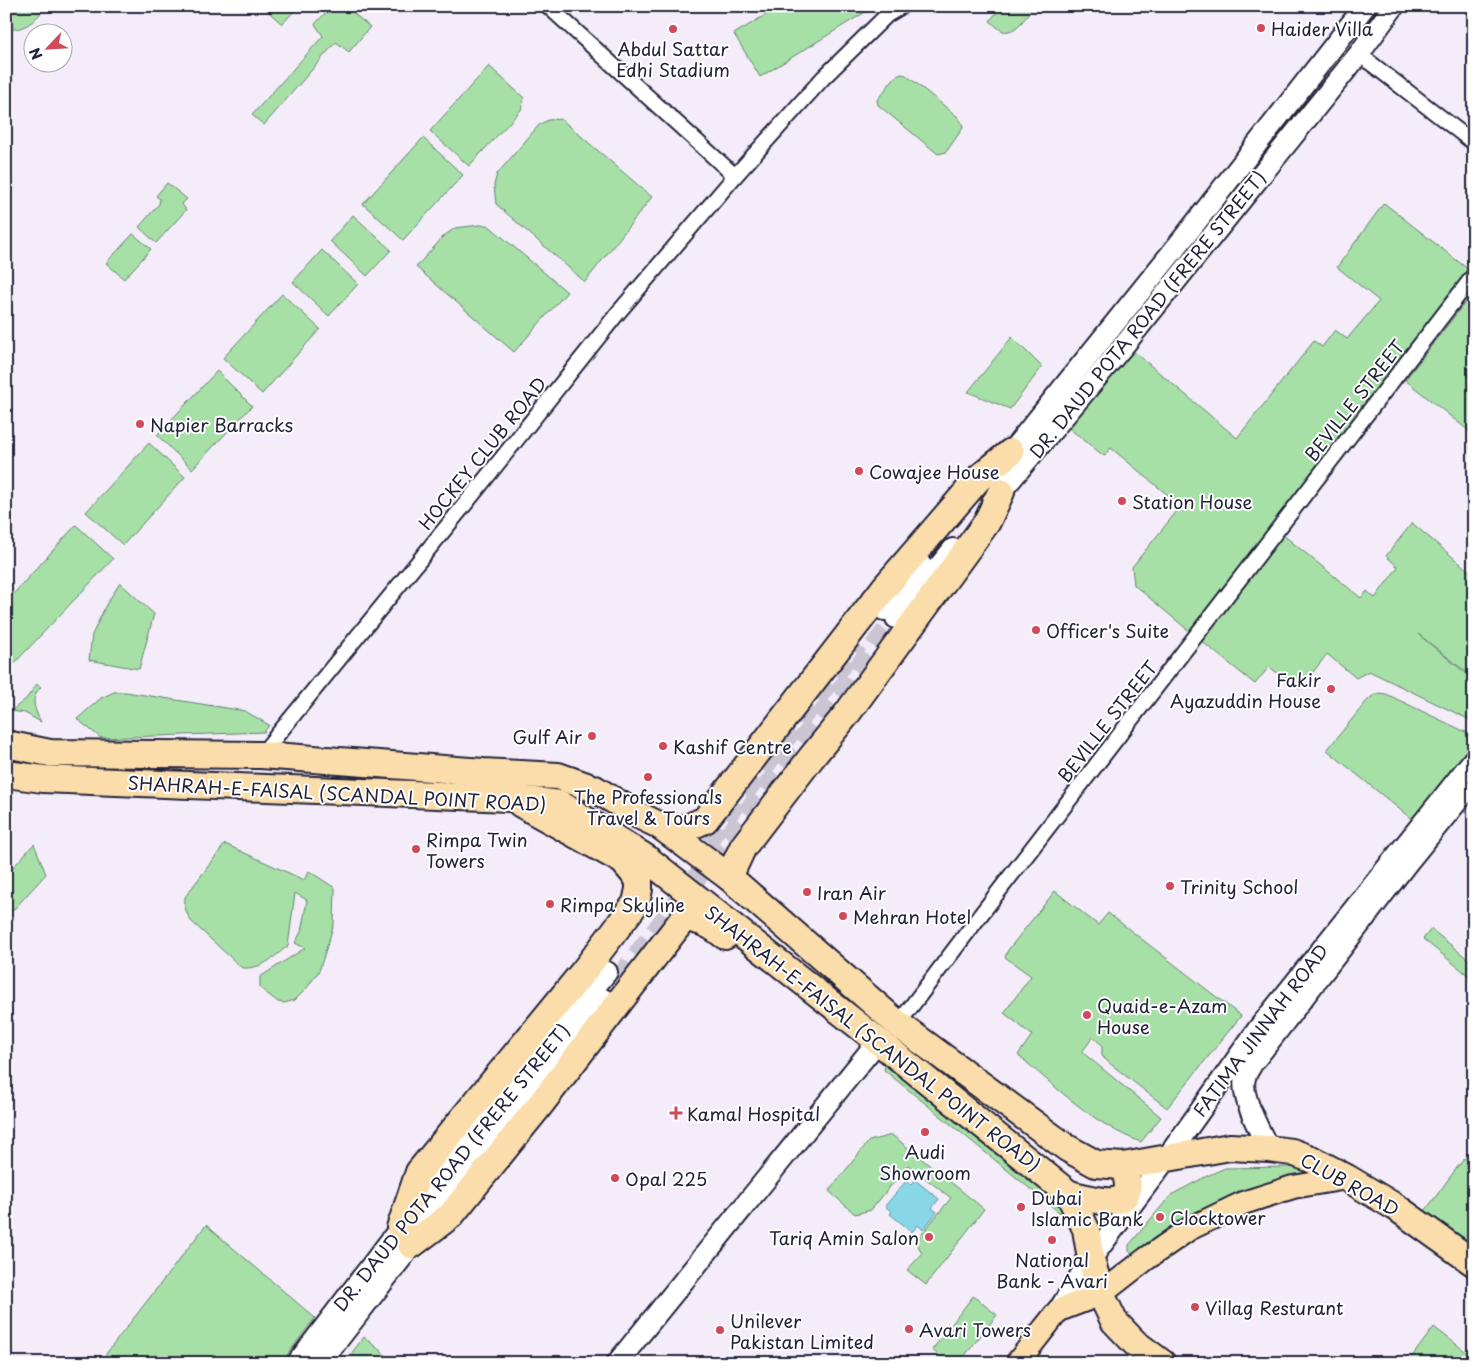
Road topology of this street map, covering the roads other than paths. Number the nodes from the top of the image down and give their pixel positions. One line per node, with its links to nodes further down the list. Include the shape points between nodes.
1 (548, 6): 7 (street)
2 (902, 6): 7 (street, HOCKEY CLUB ROAD, via 887,15 823,78)
3 (1365, 6): 9 (main road, DR. DAUD POTA ROAD (FRERE STREET))
4 (1394, 6): 5 (main road, DR. DAUD POTA ROAD (FRERE STREET))
5 (1359, 54): 6 (street); 10 (main road, DR. DAUD POTA ROAD (FRERE STREET))
6 (1474, 143)
7 (735, 176): 12 (street, HOCKEY CLUB ROAD, via 617,314)
8 (1474, 275): 23 (street, BEVILLE STREET)
9 (1011, 452): 10 (main road, DR. DAUD POTA ROAD (FRERE STREET), via 890,614); 17 (highway, via 979,478 886,586 704,820 684,829)
10 (1001, 492): 18 (highway, via 987,522 846,715 743,847)
11 (6, 744): 12 (highway, SHAHRAH-E-FAISAL (SCANDAL POINT ROAD), via 50,753)
12 (261, 755): 17 (highway, SHAHRAH-E-FAISAL (SCANDAL POINT ROAD), via 558,776 595,789)
13 (1474, 759): 26 (main road, FATIMA JINNAH ROAD, via 1258,1029)
14 (6, 774): 16 (highway, SHAHRAH-E-FAISAL (SCANDAL POINT ROAD), via 42,779)
15 (1474, 781): 25 (main road, FATIMA JINNAH ROAD, via 1252,1064 1244,1079 1246,1097)
16 (509, 798): 19 (highway, via 623,861); 22 (highway, SHAHRAH-E-FAISAL (SCANDAL POINT ROAD), via 560,804 614,837 646,858)
17 (659, 825): 18 (highway, SHAHRAH-E-FAISAL (SCANDAL POINT ROAD))
18 (729, 877): 23 (highway, SHAHRAH-E-FAISAL (SCANDAL POINT ROAD))
19 (639, 880): 20 (highway, via 655,882 680,896); 30 (highway, via 636,904 419,1172)
20 (684, 918): 22 (highway, via 709,924 745,951); 30 (highway, via 451,1215)
21 (613, 976): 30 (main road, DR. DAUD POTA ROAD (FRERE STREET))
22 (801, 981): 24 (highway, SHAHRAH-E-FAISAL (SCANDAL POINT ROAD))
23 (898, 1024): 27 (highway, SHAHRAH-E-FAISAL (SCANDAL POINT ROAD), via 1067,1148 1096,1164)
24 (878, 1041): 29 (highway, SHAHRAH-E-FAISAL (SCANDAL POINT ROAD)); 37 (main road)
25 (1269, 1149): 26 (highway, CLUB ROAD, via 1230,1147); 28 (highway, CLUB ROAD, via 1311,1158)
26 (1166, 1159): 27 (highway, CLUB ROAD); 31 (main road, FATIMA JINNAH ROAD)
27 (1123, 1166): 29 (highway, via 1128,1190 1117,1201 1107,1203)
28 (1347, 1178): 32 (highway, CLUB ROAD, via 1397,1208); 33 (main road, via 1293,1187 1244,1202 1189,1229)
29 (1069, 1194): 31 (highway, via 1086,1229)
30 (406, 1236): 35 (main road, DR. DAUD POTA ROAD (FRERE STREET)); 36 (main road, DR. DAUD POTA ROAD (FRERE STREET))
31 (1091, 1259): 33 (highway); 34 (main road, FATIMA JINNAH ROAD)
32 (1474, 1263)
33 (1100, 1294): 34 (main road); 39 (highway, via 1114,1321 1135,1343)
34 (1059, 1311): 38 (main road)
35 (296, 1363)
36 (320, 1363)
37 (617, 1363)
38 (1017, 1363)
39 (1162, 1363)

